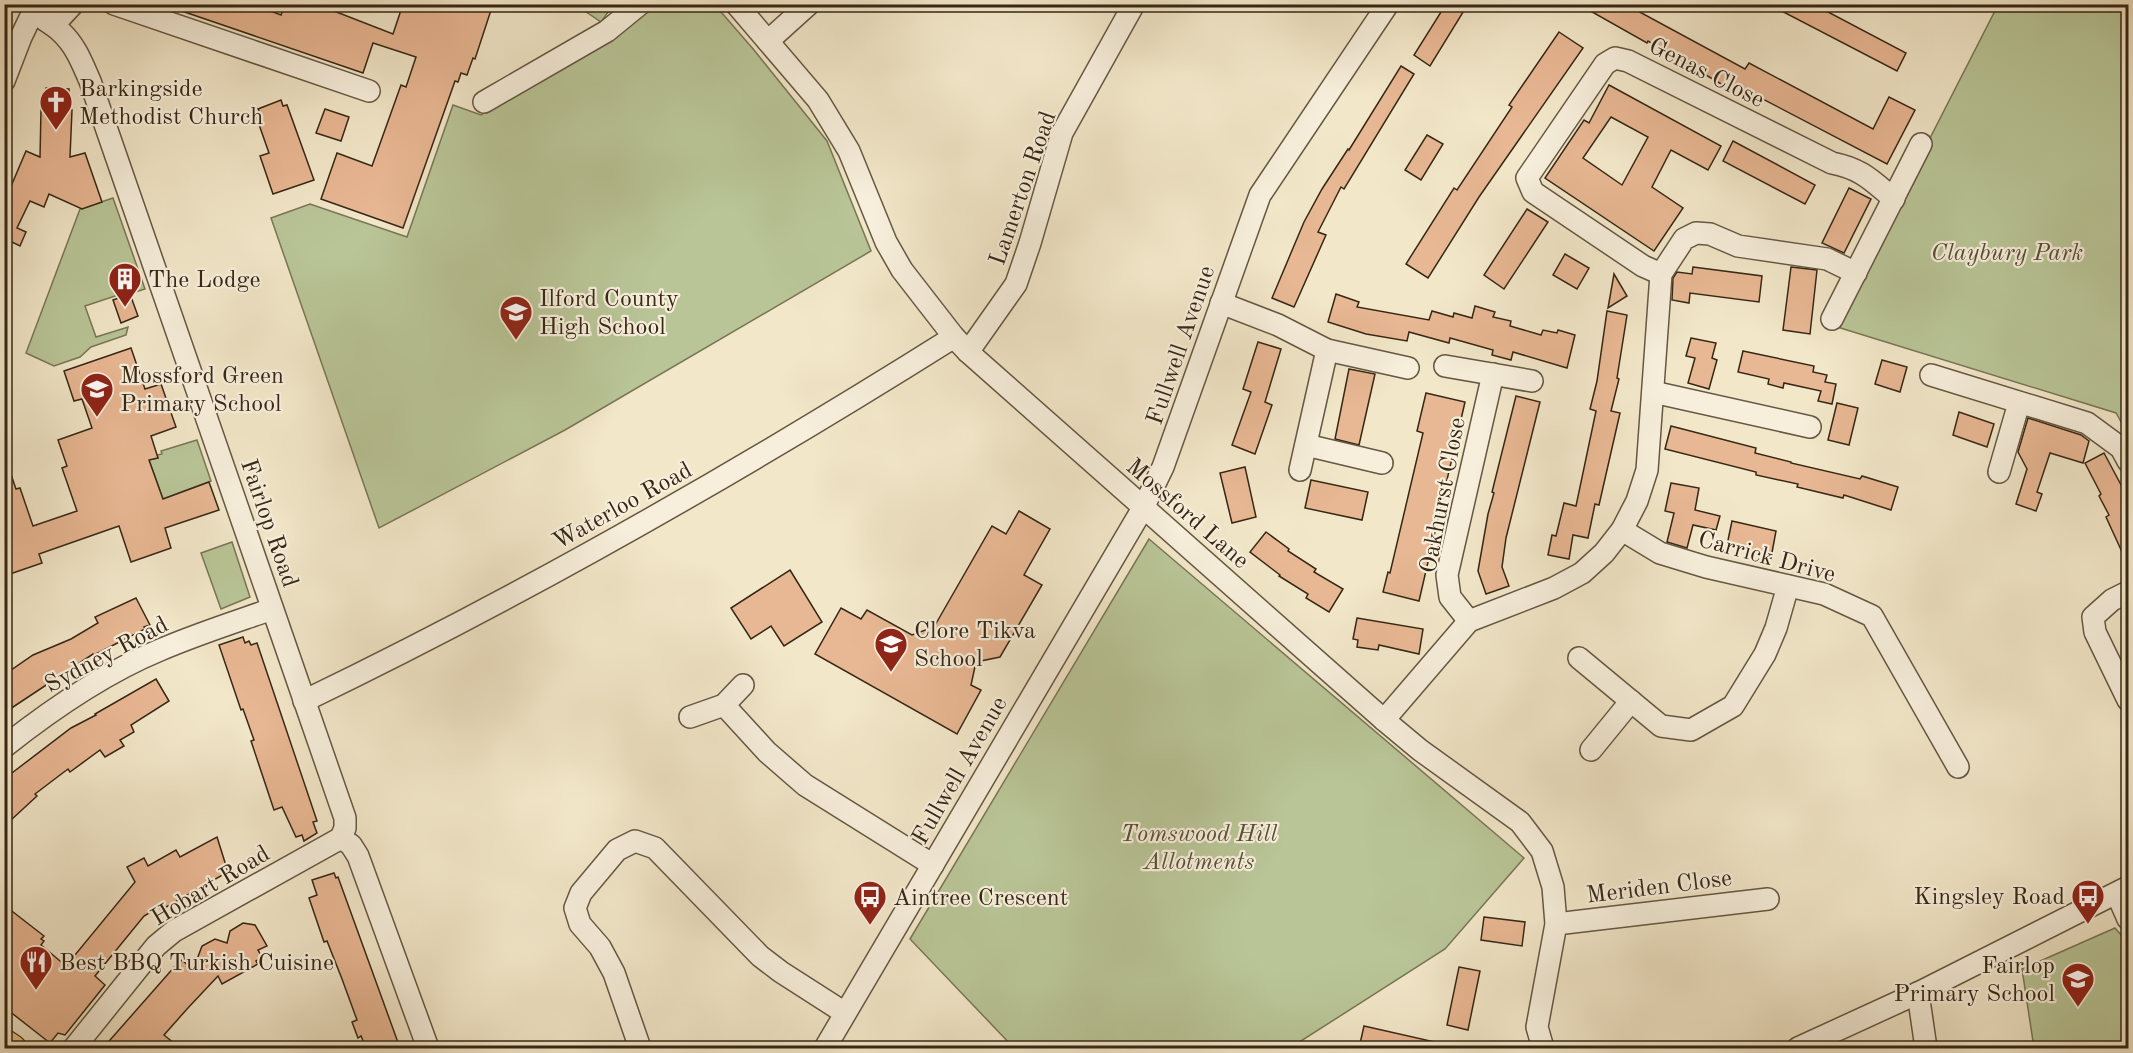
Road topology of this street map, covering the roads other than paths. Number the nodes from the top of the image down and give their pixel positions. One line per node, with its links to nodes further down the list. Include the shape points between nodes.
1 (73, 4): 8 (street, via 61,17)
2 (114, 4): 11 (street)
3 (640, 4): 12 (street, via 607,31)
4 (736, 4): 9 (street, Mossford Lane)
5 (809, 4): 9 (street)
6 (1134, 4): 19 (street, Lamerton Road, via 1062,133 1016,284)
7 (1388, 4): 17 (street, Fullwell Avenue, via 1260,195)
8 (36, 12): 10 (street, via 21,37); 38 (street, Fairlop Road, via 70,41 90,81)
9 (768, 41): 19 (street, Mossford Lane, via 818,100 849,151 891,251)
10 (4, 81)
11 (369, 91)
12 (484, 102)
13 (1921, 144): 14 (street)
14 (1894, 199): 15 (street); 16 (street, Genas Close, via 1850,166 1832,163 1615,58 1605,64 1527,178 1533,192)
15 (1856, 273): 16 (street, via 1827,259 1738,246 1710,234 1696,233 1684,239); 18 (street)
16 (1661, 274): 26 (street)
17 (1221, 303): 20 (street, via 1278,324); 34 (street, Fullwell Avenue, via 1163,467)
18 (1832, 320)
19 (961, 344): 34 (street, Mossford Lane); 43 (street, Waterloo Road, via 413,648)
20 (1327, 350): 22 (street); 29 (street)
21 (1445, 366): 23 (street)
22 (1408, 368)
23 (1493, 374): 25 (street); 39 (street, Oakhurst Close, via 1447,575 1450,597)
24 (1931, 375): 27 (street)
25 (1532, 381)
26 (1653, 392): 28 (street); 35 (street, via 1647,470)
27 (2019, 403): 30 (street, via 2087,423 2121,448); 33 (street)
28 (1810, 427)
29 (1306, 445): 31 (street); 32 (street)
30 (2128, 461)
31 (1382, 463)
32 (1300, 470)
33 (1999, 472)
34 (1143, 508): 47 (street, Mossford Lane); 52 (street, Fullwell Avenue)
35 (1622, 530): 36 (street, Carrick Drive, via 1660,554); 39 (street, via 1582,573)
36 (1788, 586): 44 (street, via 1765,654 1733,706 1690,730 1661,726); 50 (street, Carrick Drive, via 1824,594 1872,616)
37 (2128, 592): 42 (street, via 2093,617 2096,632)
38 (272, 609): 43 (street, Fairlop Road); 48 (street, Sydney Road, via 141,659 83,691)
39 (1469, 621): 47 (street)
40 (1578, 658): 44 (street)
41 (743, 685): 45 (street)
42 (2128, 700)
43 (304, 701): 51 (street, Fairlop Road, via 345,818)
44 (1631, 701): 49 (street)
45 (724, 705): 46 (street); 52 (street, via 767,752 805,785)
46 (690, 717)
47 (1384, 720): 56 (street, Mossford Lane, via 1520,822 1542,851 1553,887)
48 (4, 747)
49 (1591, 750)
50 (1958, 767)
51 (341, 838): 61 (street, Hobart Road, via 174,931 156,946); 62 (street, via 358,856)
52 (933, 865): 58 (street, Fullwell Avenue)
53 (2123, 891): 55 (street); 57 (street)
54 (1768, 898): 56 (street, Meriden Close)
55 (2128, 918)
56 (1556, 924): 65 (street, Mossford Lane, via 1537,1027)
57 (1918, 993): 66 (street); 67 (street)
58 (845, 1013): 63 (street, via 760,956 655,848 635,842 617,850 581,893 576,908 580,924 600,947 614,973); 64 (street, Fullwell Avenue)
59 (4, 1042): 60 (main road)
60 (12, 1048)
61 (74, 1048)
62 (428, 1048)
63 (640, 1048)
64 (825, 1048)
65 (1543, 1048)
66 (1798, 1048)
67 (1926, 1048)

